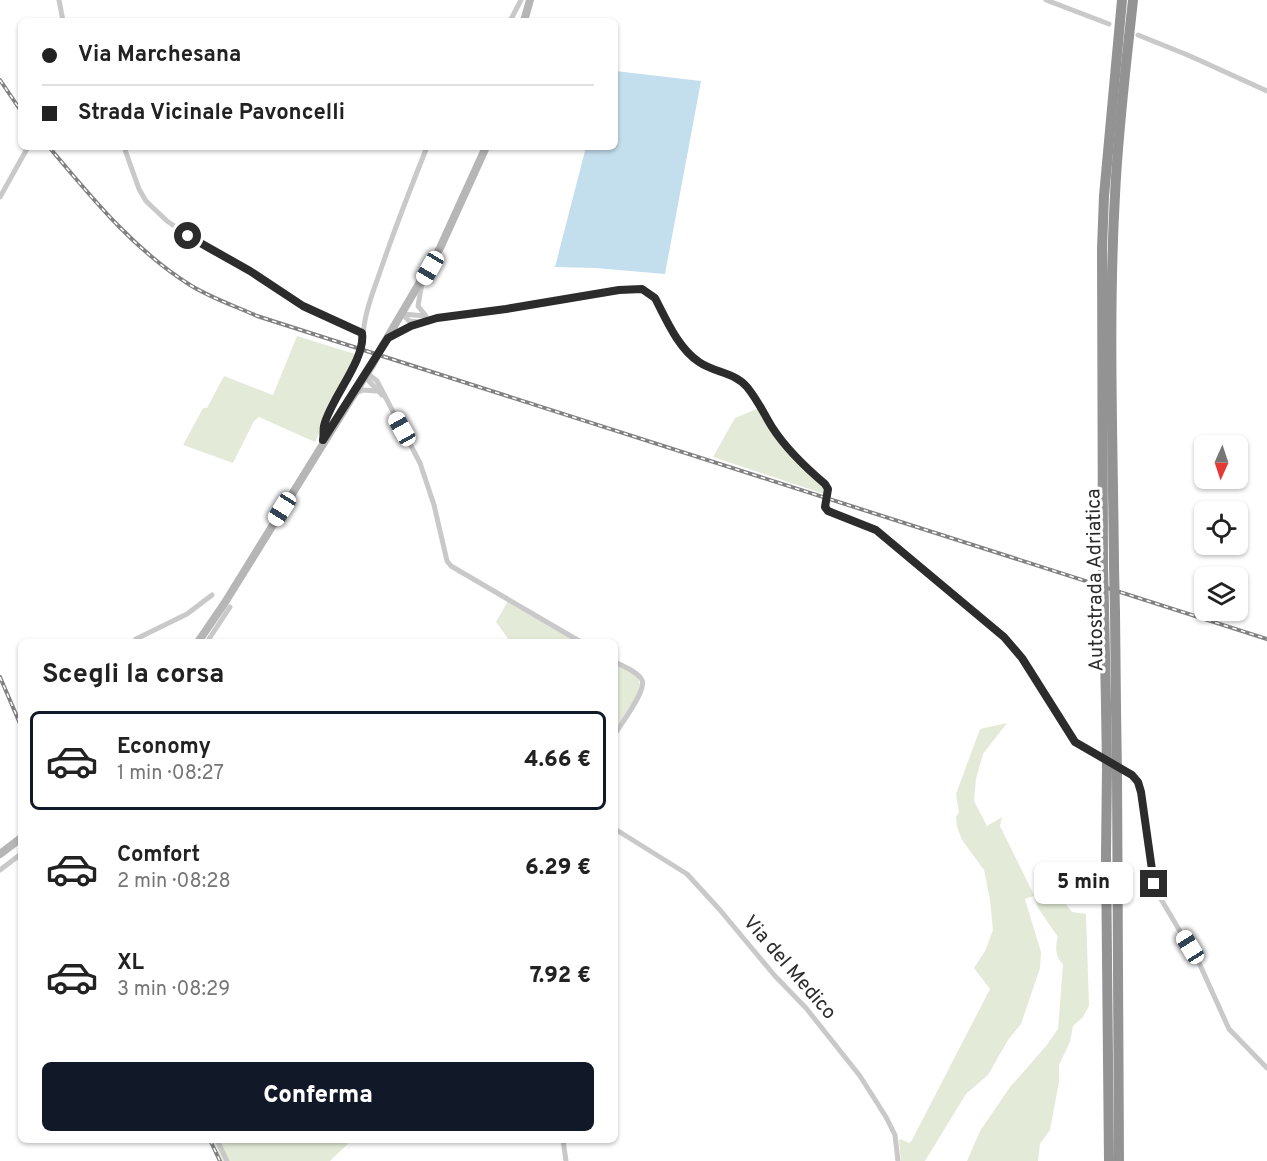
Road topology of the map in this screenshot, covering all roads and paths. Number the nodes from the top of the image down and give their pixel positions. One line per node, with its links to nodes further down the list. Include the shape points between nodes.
1 (59, 0): 7 (street)
2 (521, 0): 8 (street)
3 (530, 0): 9 (main road)
4 (1046, 0): 10 (street)
5 (1122, 0): 18 (highway, Autostrada Adriatica, via 1104,196)
6 (1133, 0): 18 (highway, Autostrada Adriatica)
7 (62, 18)
8 (512, 18)
9 (525, 18)
10 (1109, 24)
11 (1138, 35): 12 (street)
12 (1267, 91)
13 (26, 150): 17 (street)
14 (125, 150): 24 (street, via 146,201 167,221 293,301)
15 (426, 150): 24 (street, via 394,230)
16 (485, 150): 19 (main road)
17 (0, 197)
18 (1107, 250): 38 (highway, Autostrada Adriatica, bridge)
19 (423, 280): 20 (main road); 21 (street, via 418,306)
20 (403, 314): 21 (street); 23 (street, via 409,321); 25 (main road)
21 (426, 316): 22 (street)
22 (437, 318): 23 (street); 45 (street, via 619,290 649,292 693,358 734,376 747,388 791,453 825,484 828,511 876,530 1004,637 1022,658 1075,742 1136,778 1155,889 1200,965 1229,1029)
23 (422, 322): 25 (street)
24 (362, 333): 30 (street, bridge, via 357,356 324,425)
25 (386, 341): 26 (main road, bridge)
26 (367, 372): 27 (street, via 368,380); 28 (main road); 29 (street, via 377,381)
27 (380, 393): 28 (street, via 372,389); 29 (street)
28 (352, 395): 30 (main road)
29 (385, 398): 36 (street, via 420,463 447,561)
30 (323, 440): 34 (main road)
31 (212, 596): 33 (street, via 187,614)
32 (230, 608): 35 (street)
33 (136, 639)
34 (200, 639)
35 (209, 639)
36 (576, 639)
37 (618, 664): 39 (street, via 637,675 644,685)
38 (1111, 707): 51 (highway, Autostrada Adriatica, bridge, via 1106,854); 52 (highway, Autostrada Adriatica, bridge, via 1117,774)
39 (618, 729)
40 (618, 831): 50 (street, Via del Medico, via 687,874 806,1008 881,1109 895,1136)
41 (18, 839): 42 (main road)
42 (0, 854)
43 (18, 856): 44 (street)
44 (0, 870)
45 (1267, 1068)
46 (218, 1143): 48 (street)
47 (563, 1143): 49 (street)
48 (227, 1161)
49 (566, 1161)
50 (898, 1161)
51 (1109, 1161)
52 (1119, 1161)

